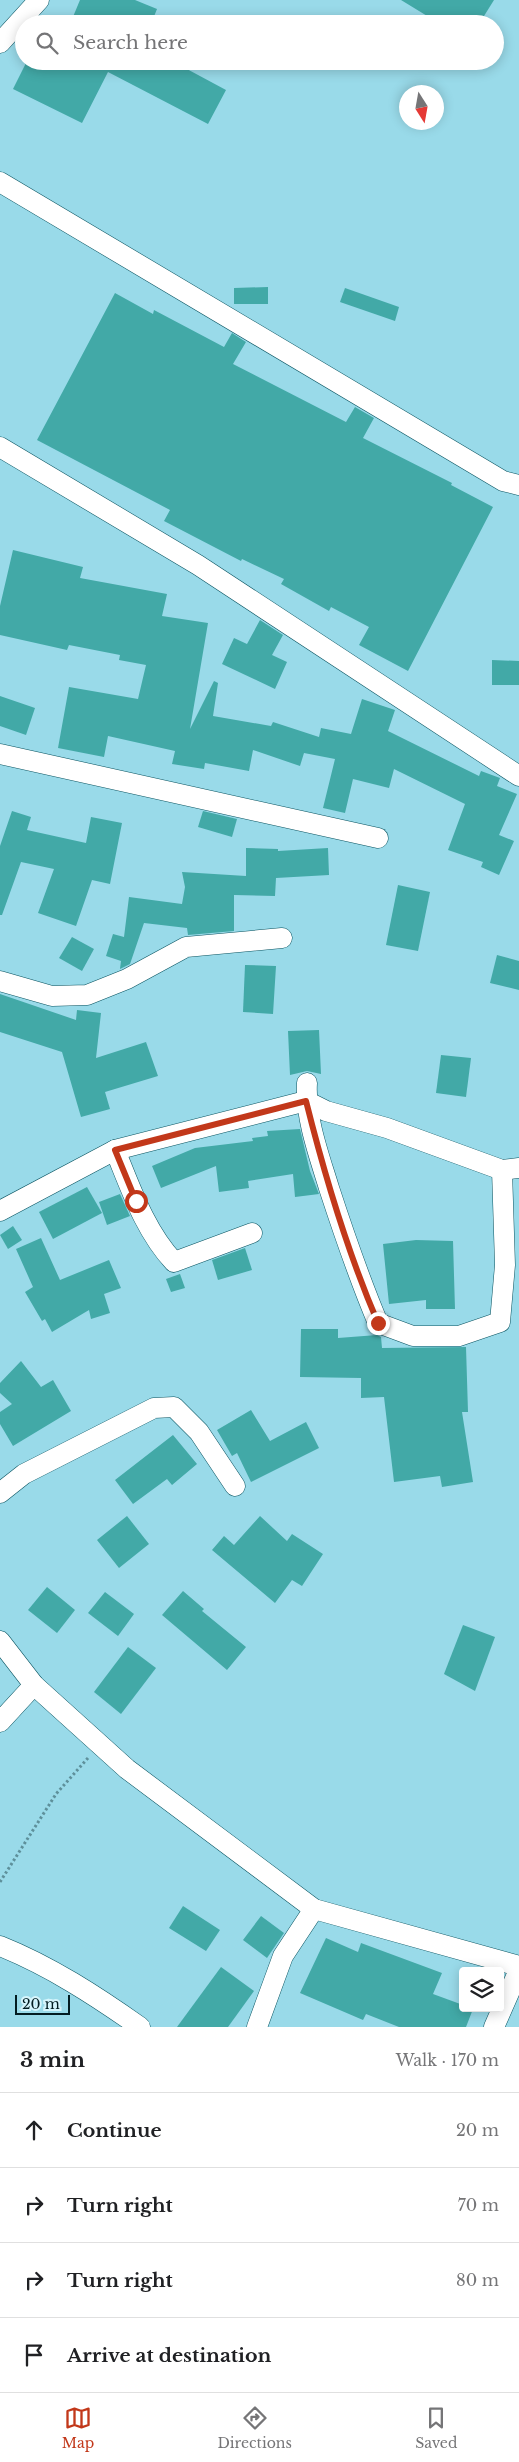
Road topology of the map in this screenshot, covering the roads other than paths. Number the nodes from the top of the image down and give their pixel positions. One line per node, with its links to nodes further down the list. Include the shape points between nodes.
1 (39, 0): 2 (street)
2 (25, 15)
3 (15, 26): 4 (street)
4 (0, 43)
5 (0, 182): 7 (street, via 503,481)
6 (0, 447): 9 (street, via 198,565)
7 (519, 485)
8 (0, 754): 10 (street)
9 (519, 776)
10 (378, 838)
11 (282, 938): 12 (street, via 186,948 87,995 52,996)
12 (0, 982)
13 (307, 1092): 14 (street); 15 (street, via 326,1111); 15 (street, via 322,1163 355,1268 378,1323 413,1336 459,1336 500,1322)
14 (115, 1150): 16 (street); 17 (street, via 157,1244 174,1262)
15 (510, 1169)
16 (0, 1211)
17 (252, 1233)
18 (235, 1486): 19 (street, via 199,1432 174,1408 154,1408 24,1474)
19 (0, 1493)
20 (0, 1641): 21 (street)
21 (34, 1685): 22 (street); 23 (street, via 127,1769)
22 (0, 1722)
23 (314, 1909): 25 (street); 27 (street, via 284,1956)
24 (0, 1946): 26 (street, via 100,1999)
25 (519, 1968): 28 (street)
26 (140, 2027)
27 (258, 2027)
28 (494, 2027)

